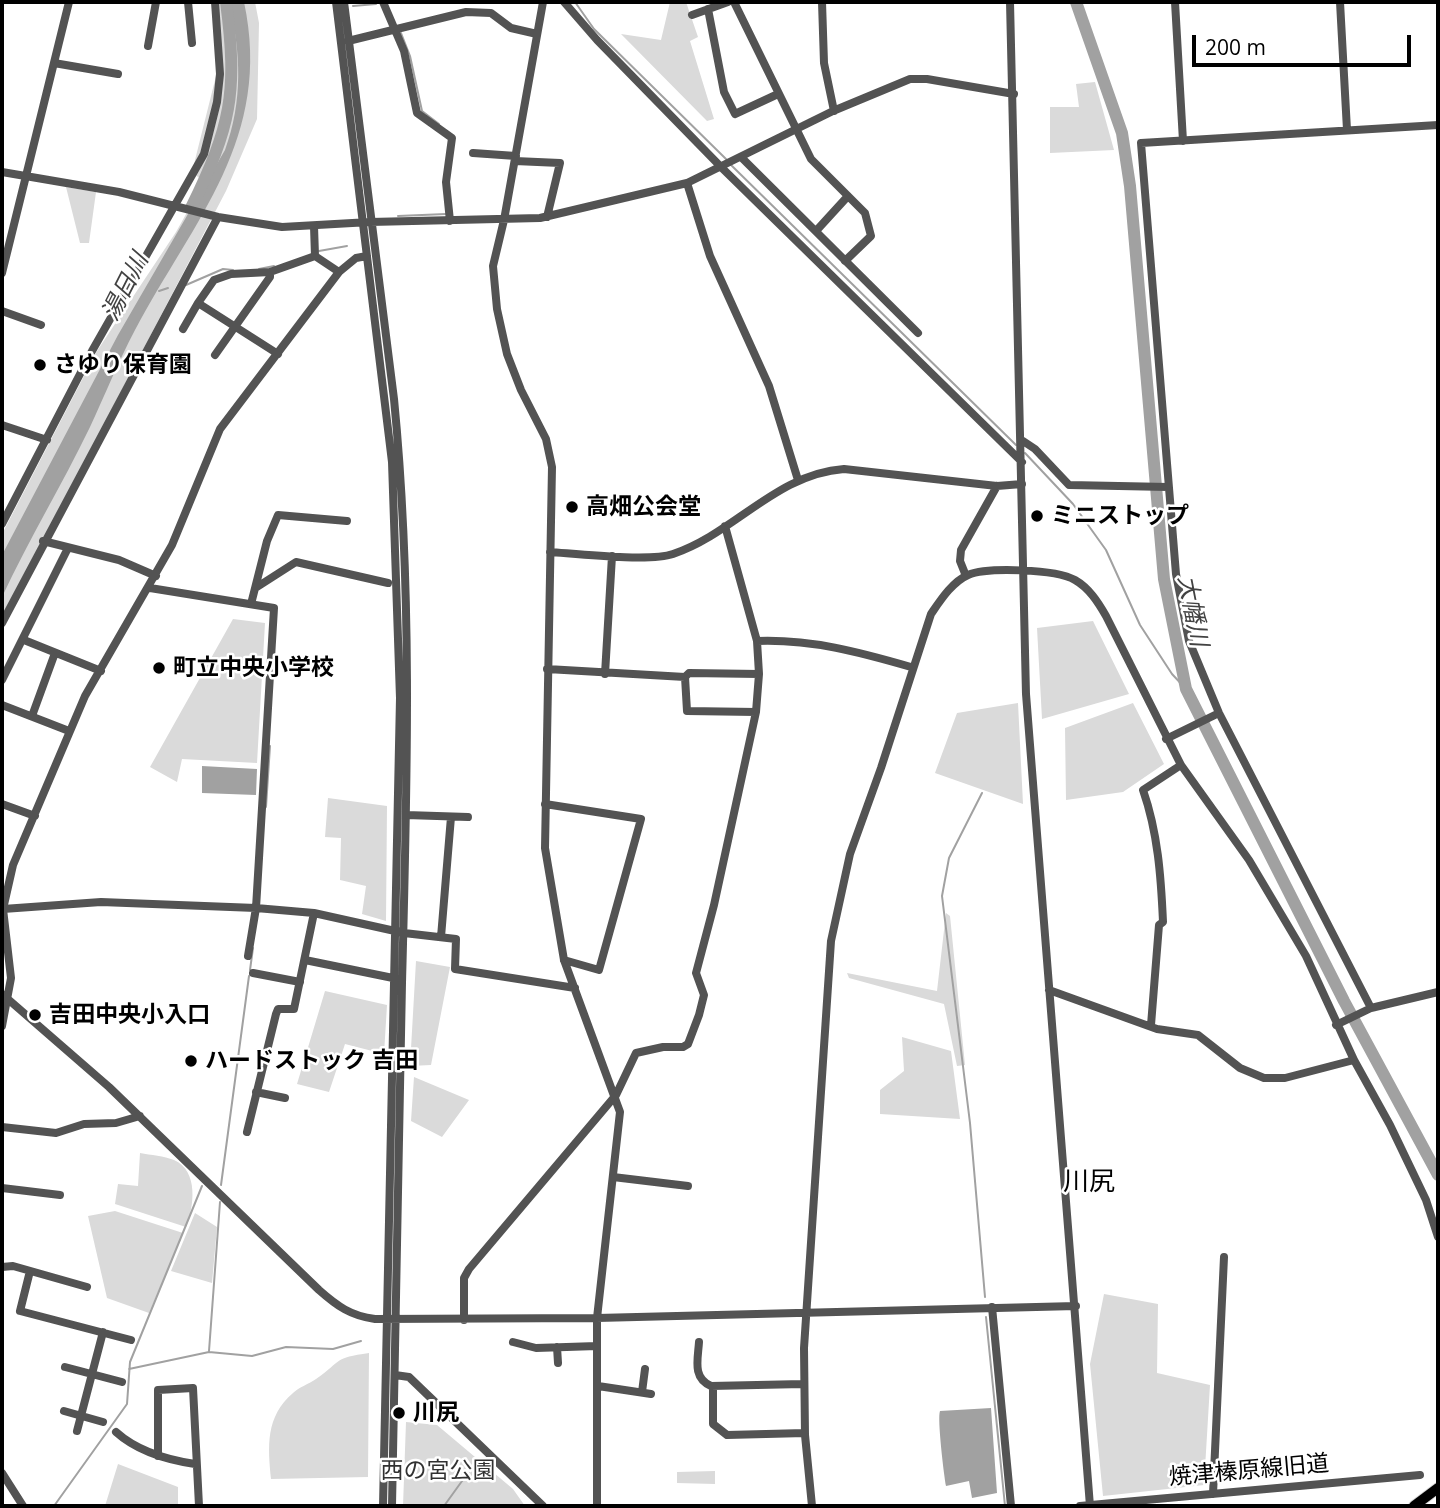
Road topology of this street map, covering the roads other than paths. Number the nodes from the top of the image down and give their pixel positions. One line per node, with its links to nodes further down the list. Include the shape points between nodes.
1 (69, 2): 23 (street)
2 (156, 2): 22 (street)
3 (188, 2): 21 (street)
4 (215, 2): 40 (street, via 220,43 217,102 204,154)
5 (336, 2): 45 (street)
6 (344, 2): 20 (street)
7 (383, 2): 18 (street)
8 (543, 2): 19 (street)
9 (564, 2): 35 (street)
10 (728, 2): 16 (street)
11 (734, 2): 25 (street)
12 (822, 2): 27 (street, via 824,63)
13 (1010, 2): 26 (street)
14 (1175, 2): 31 (street)
15 (1340, 2): 29 (street)
16 (709, 9): 17 (street); 25 (street, via 724,92 735,114)
17 (692, 15)
18 (393, 27): 19 (street, via 480,12 491,13 511,28); 20 (street); 44 (street, via 404,51 417,113 448,135)
19 (537, 34): 33 (street)
20 (348, 41): 45 (street)
21 (192, 43)
22 (148, 46)
23 (54, 63): 24 (street); 37 (street)
24 (118, 74)
25 (778, 94): 30 (street)
26 (1014, 94): 27 (street, via 910,79); 64 (street)
27 (834, 111): 30 (street)
28 (1438, 125): 29 (street)
29 (1347, 130): 31 (street)
30 (795, 132): 34 (street); 39 (street, via 811,159)
31 (1183, 141): 69 (street, via 1141,143)
32 (473, 153): 33 (street)
33 (515, 158): 42 (street, via 560,163); 43 (street)
34 (740, 159): 35 (street); 47 (street)
35 (724, 167): 38 (street); 65 (street)
36 (2, 172): 37 (street)
37 (27, 177): 40 (street); 53 (street)
38 (687, 183): 42 (street); 66 (street, via 710,256 769,386)
39 (848, 196): 47 (street); 50 (street, via 865,213 871,236)
40 (174, 205): 41 (street); 63 (street)
41 (217, 217): 46 (street, via 282,228); 73 (street)
42 (547, 217): 43 (street)
43 (504, 219): 44 (street); 75 (street, via 492,266 493,285 507,354 546,439 552,480)
44 (450, 221): 45 (street)
45 (366, 222): 46 (street); 49 (street); 104 (street, via 400,462)
46 (314, 226): 48 (street)
47 (816, 231): 50 (street)
48 (315, 256): 51 (street); 52 (street)
49 (367, 256): 52 (street, via 356,258); 113 (street, via 391,450 397,583 400,698)
50 (845, 261): 59 (street)
51 (270, 272): 54 (street, via 231,274 214,280); 57 (street)
52 (339, 272): 60 (street)
53 (2, 273)
54 (198, 303): 57 (street); 58 (street)
55 (2, 311): 56 (street)
56 (41, 325)
57 (235, 325): 60 (street); 61 (street)
58 (183, 329)
59 (918, 333)
60 (278, 354): 78 (street, via 220,429)
61 (215, 355)
62 (2, 425): 63 (street)
63 (47, 440): 71 (street)
64 (1023, 443): 65 (street); 69 (street, via 1035,449 1069,485)
65 (1022, 459): 67 (street)
66 (798, 480): 68 (street, via 824,470 844,469); 72 (street)
67 (1022, 484): 68 (street); 77 (street)
68 (997, 486): 79 (street, via 961,550)
69 (1168, 487): 97 (street, via 1180,607)
70 (347, 521): 81 (street, via 278,514)
71 (2, 524)
72 (725, 526): 76 (street, via 670,555); 86 (street)
73 (43, 541): 74 (street); 84 (street)
74 (68, 548): 78 (street, via 119,560); 85 (street)
75 (550, 552): 76 (street); 89 (street)
76 (612, 556): 91 (street)
77 (1024, 572): 79 (street); 100 (street, via 1056,573 1074,579 1092,594 1107,615); 123 (street, via 1026,694)
78 (156, 576): 82 (street)
79 (967, 576): 88 (street, via 930,614)
80 (388, 583): 81 (street, via 296,562)
81 (257, 587): 83 (street)
82 (150, 588): 83 (street); 90 (street)
83 (251, 604): 110 (street, via 274,608)
84 (2, 623)
85 (24, 640): 87 (street); 94 (street)
86 (757, 641): 88 (street, via 795,640 840,647); 92 (street)
87 (55, 653): 90 (street); 98 (street)
88 (911, 667): 148 (street, via 850,854 831,941)
89 (547, 669): 91 (street); 103 (street)
90 (101, 671): 99 (street)
91 (605, 674): 93 (street)
92 (759, 674): 93 (street, via 689,673); 96 (street)
93 (685, 677): 96 (street, via 687,711)
94 (2, 680)
95 (2, 705): 98 (street)
96 (756, 712): 132 (street, via 696,973 704,995 699,1014 688,1044 636,1053)
97 (1219, 713): 100 (street); 126 (street)
98 (32, 716): 99 (street)
99 (69, 731): 105 (street)
100 (1166, 739): 101 (street)
101 (1181, 765): 127 (street, via 1269,891); 128 (street, via 1143,790 1152,815 1163,922 1159,925)
102 (2, 804): 105 (street)
103 (545, 804): 118 (street, via 545,848); 118 (street, via 641,820 599,970)
104 (406, 815): 106 (street); 114 (street)
105 (35, 816): 109 (street)
106 (451, 817): 107 (street); 115 (street)
107 (468, 817)
108 (2, 862): 109 (street)
109 (13, 865): 111 (street)
110 (256, 908): 111 (street, via 101,902); 112 (street); 116 (street)
111 (3, 909): 125 (street, via 10,949)
112 (314, 913): 113 (street); 117 (street)
113 (394, 930): 114 (street); 120 (street)
114 (404, 933): 115 (street); 151 (street)
115 (441, 937): 122 (street, via 456,939 455,969)
116 (248, 956)
117 (305, 960): 120 (street); 121 (street)
118 (564, 960): 122 (street)
119 (253, 973): 121 (street)
120 (393, 978): 150 (street)
121 (300, 982): 131 (street, via 294,1009 278,1009)
122 (575, 988): 132 (street)
123 (1049, 990): 128 (street); 147 (street)
124 (1438, 992): 126 (street)
125 (5, 997): 129 (street); 134 (street)
126 (1371, 1008): 127 (street)
127 (1340, 1023): 130 (street)
128 (1150, 1025): 130 (street, via 1198,1035 1240,1068 1264,1078 1285,1078)
129 (2, 1026)
130 (1354, 1060): 141 (street, via 1426,1200)
131 (256, 1092): 133 (street); 136 (street)
132 (616, 1095): 137 (street, via 619,1125); 152 (street, via 469,1269 464,1278)
133 (285, 1098)
134 (140, 1116): 135 (street, via 56,1133); 150 (street, via 333,1302 356,1316)
135 (2, 1127)
136 (247, 1132)
137 (613, 1177): 138 (street); 149 (street)
138 (688, 1186)
139 (2, 1188): 140 (street)
140 (60, 1195)
141 (1438, 1237)
142 (1224, 1257): 179 (street)
143 (2, 1267): 144 (street)
144 (30, 1271): 145 (street); 153 (street, via 20,1311)
145 (87, 1287)
146 (992, 1307): 147 (street); 148 (street); 188 (street)
147 (1076, 1307): 180 (street)
148 (806, 1311): 149 (street); 165 (street)
149 (597, 1318): 152 (street); 157 (street)
150 (386, 1319): 151 (street); 183 (street)
151 (396, 1319): 152 (street); 163 (street)
152 (464, 1320)
153 (103, 1332): 154 (street); 162 (street)
154 (131, 1340)
155 (513, 1342): 158 (street)
156 (699, 1342): 167 (street, via 697,1372 703,1382)
157 (597, 1346): 158 (street); 166 (street)
158 (557, 1347): 159 (street)
159 (558, 1363)
160 (65, 1367): 162 (street)
161 (645, 1369): 166 (street, via 647,1393)
162 (92, 1374): 164 (street); 169 (street)
163 (395, 1374): 184 (street); 185 (street, via 409,1377)
164 (122, 1382)
165 (803, 1384): 167 (street); 173 (street)
166 (598, 1386): 186 (street)
167 (713, 1386): 173 (street, via 713,1424 720,1432)
168 (64, 1411): 169 (street)
169 (81, 1416): 170 (street); 171 (street)
170 (103, 1422)
171 (77, 1431)
172 (116, 1432): 174 (street)
173 (805, 1433): 187 (street)
174 (158, 1456): 175 (street); 175 (street, via 158,1390 193,1388)
175 (195, 1464): 182 (street)
176 (2, 1474): 181 (street)
177 (1420, 1475): 179 (street, 焼津榛原線旧道)
178 (1438, 1489): 190 (main road)
179 (1213, 1494): 180 (street, 焼津榛原線旧道)
180 (1090, 1505): 189 (street, 焼津榛原線旧道)
181 (23, 1506)
182 (199, 1506)
183 (383, 1506)
184 (392, 1506)
185 (543, 1506)
186 (597, 1506)
187 (812, 1506)
188 (1011, 1506)
189 (1080, 1506)
190 (1414, 1506)

